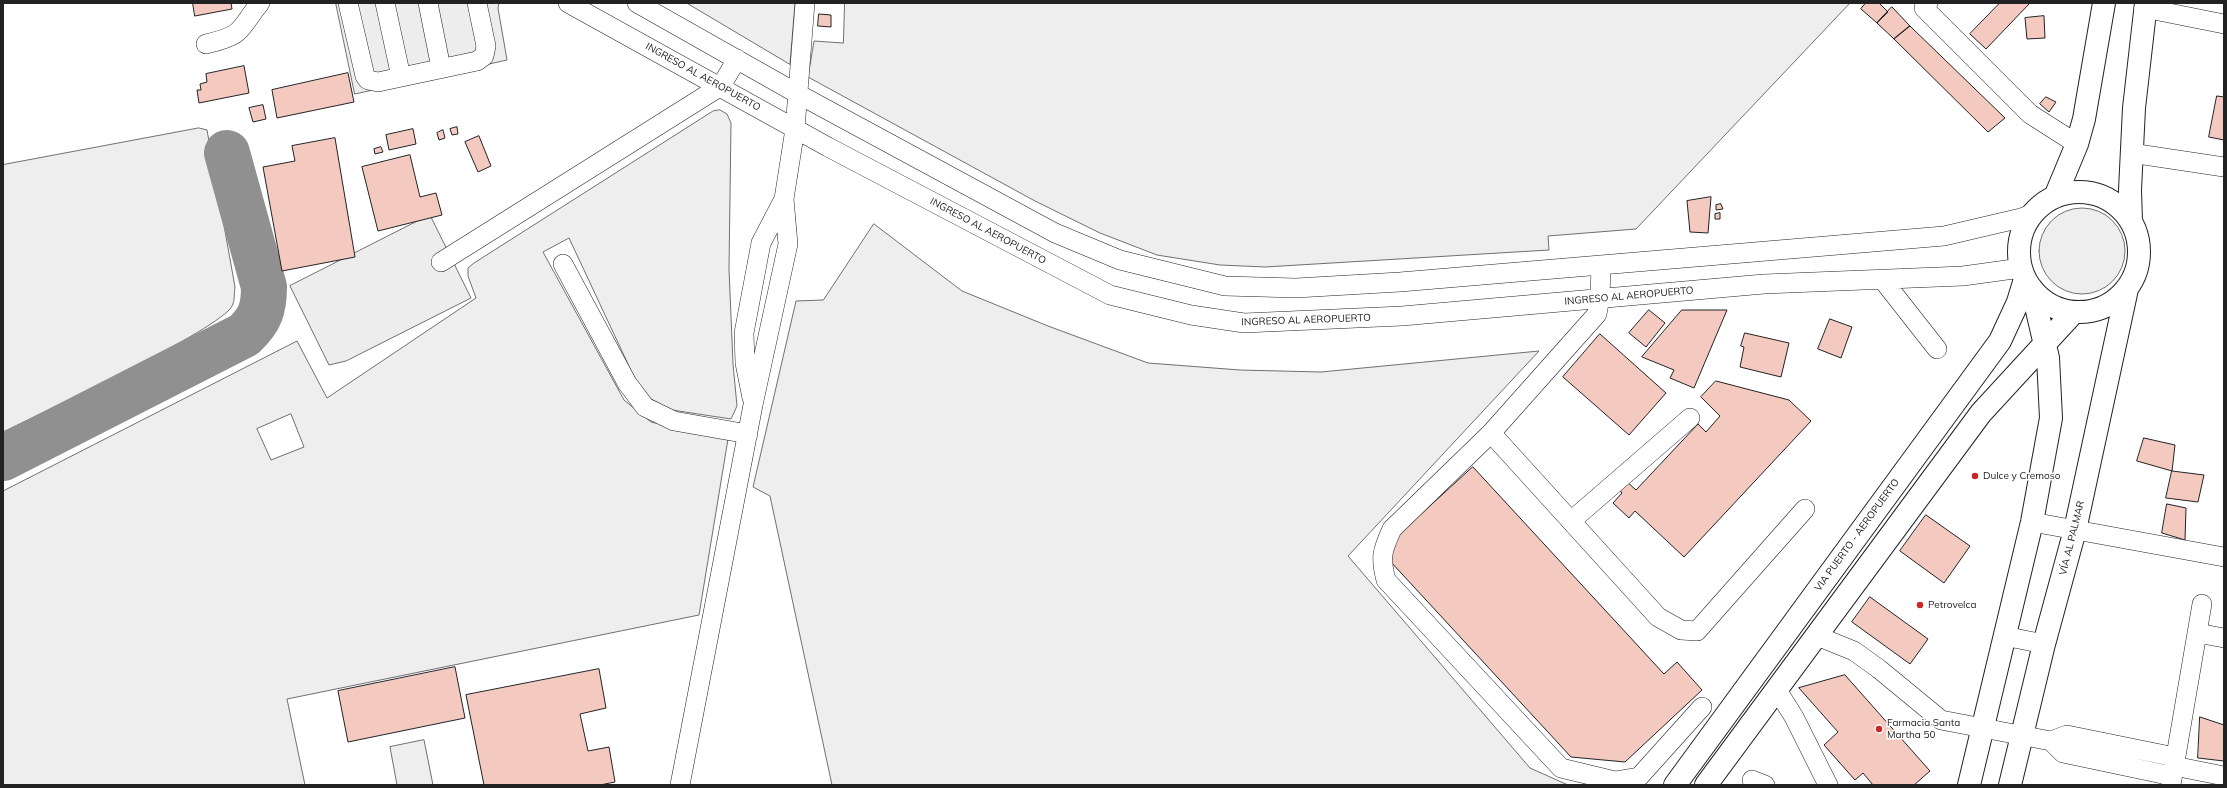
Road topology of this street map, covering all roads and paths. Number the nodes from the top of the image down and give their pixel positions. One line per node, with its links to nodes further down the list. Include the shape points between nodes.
1 (260, 3): 13 (street, via 244,28 237,34)
2 (348, 3): 16 (street, via 368,80 378,82)
3 (385, 3): 16 (street)
4 (428, 3): 15 (street)
5 (477, 3): 15 (street, via 486,46 484,56 478,61)
6 (568, 3): 17 (street, INGRESO AL AEROPUERTO)
7 (637, 3): 14 (street)
8 (805, 3): 18 (street)
9 (1928, 3): 20 (street, via 1924,8 2030,114)
10 (2099, 6): 20 (main road, via 2084,119)
11 (2145, 6): 12 (street); 21 (main road)
12 (2224, 24)
13 (206, 44)
14 (738, 59): 17 (street); 18 (street)
15 (441, 68): 16 (street)
16 (401, 77)
17 (721, 86): 19 (street, INGRESO AL AEROPUERTO); 27 (street)
18 (798, 94): 19 (street); 29 (street, via 1055,232 1120,260 1225,286 1296,288)
19 (795, 129): 24 (street); 33 (street, INGRESO AL AEROPUERTO, via 1110,295 1191,315 1244,323 1312,321 1402,316)
20 (2077, 144): 23 (main road)
21 (2131, 153): 22 (street); 26 (main road)
22 (2224, 167)
23 (2055, 197): 25 (main road); 26 (main road, via 2072,193 2090,193 2106,198 2121,209)
24 (784, 199): 37 (street, via 788,244); 37 (street, via 761,243 744,333 745,363)
25 (2034, 212): 29 (street, via 2021,218 1944,236); 31 (main road, via 2026,225 2019,254)
26 (2131, 222): 32 (main road, via 2139,249 2138,263)
27 (441, 262)
28 (563, 264): 40 (street, via 627,383 645,407 674,421)
29 (1601, 265): 33 (street)
30 (1882, 279): 31 (street, INGRESO AL AEROPUERTO, via 1963,276); 33 (street, INGRESO AL AEROPUERTO, via 1764,284); 36 (street)
31 (2026, 279): 34 (main road, via 2044,301); 35 (main road); 59 (main road, VIA PUERTO - AEROPUERTO, via 2000,341)
32 (2127, 289): 34 (main road, via 2104,307); 44 (main road, VÍA AL PALMAR)
33 (1600, 298): 39 (street, via 1597,314)
34 (2074, 312): 35 (main road)
35 (2045, 344): 43 (main road, via 2051,418); 48 (main road, via 1980,413)
36 (1936, 349)
37 (753, 405): 40 (street)
38 (1690, 418): 42 (street)
39 (1491, 433): 42 (street); 53 (street, via 1392,529 1381,561 1386,580 1561,768 1615,781 1639,777)
40 (748, 434): 58 (street)
41 (1805, 509): 42 (street, via 1697,631 1681,630 1658,617)
42 (1571, 521)
43 (2032, 522): 44 (street); 49 (main road)
44 (2075, 530): 45 (street); 51 (main road, VÍA AL PALMAR)
45 (2224, 558)
46 (2202, 604): 47 (street)
47 (2197, 633): 50 (street); 56 (street)
48 (1817, 636): 52 (main road); 54 (street, via 1854,651 1941,720)
49 (2004, 636): 51 (street); 54 (main road)
50 (2224, 638)
51 (2044, 644): 55 (main road, VÍA AL PALMAR)
52 (1777, 690): 60 (main road); 61 (street, via 1794,717)
53 (1702, 707)
54 (1982, 730): 55 (street); 62 (main road)
55 (2022, 736): 56 (street, via 2051,741 2067,735); 63 (main road, VÍA AL PALMAR)
56 (2173, 771): 57 (street)
57 (2224, 776)
58 (680, 785)
59 (1675, 785)
60 (1706, 785)
61 (1828, 785)
62 (1969, 785)
63 (2010, 785)

